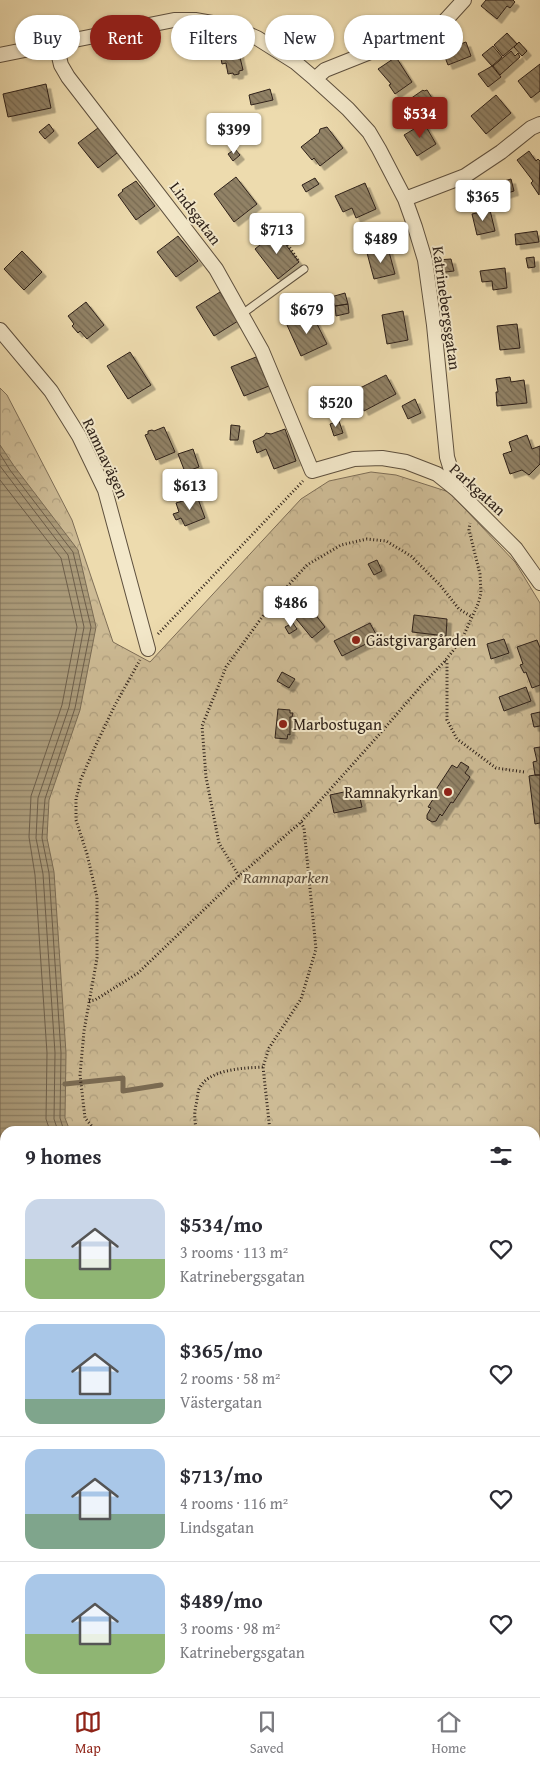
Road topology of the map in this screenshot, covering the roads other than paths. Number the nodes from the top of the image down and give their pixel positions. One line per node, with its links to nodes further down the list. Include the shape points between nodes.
1 (464, 0): 6 (street, via 443,23 325,70)
2 (80, 39): 6 (street, Katrinebergsgatan, via 174,20 195,20 234,28 257,38)
3 (15, 53): 4 (street, Katrinebergsgatan)
4 (0, 56)
5 (60, 60): 10 (street, Lindsgatan, via 68,77 216,269)
6 (316, 79): 8 (street, Katrinebergsgatan, via 369,132)
7 (540, 124): 8 (street, via 466,176)
8 (405, 199): 13 (street, Katrinebergsgatan, via 425,260 447,457)
9 (304, 269): 10 (lane)
10 (242, 314): 12 (street, Lindsgatan, via 262,351)
11 (0, 330): 15 (street, Ramnavägen, via 51,391 79,436 104,490)
12 (312, 471): 13 (street, Parkgatan, via 354,459 382,458 406,462 436,474)
13 (457, 490): 14 (street, Parkgatan, via 516,550)
14 (540, 583)
15 (148, 649)

